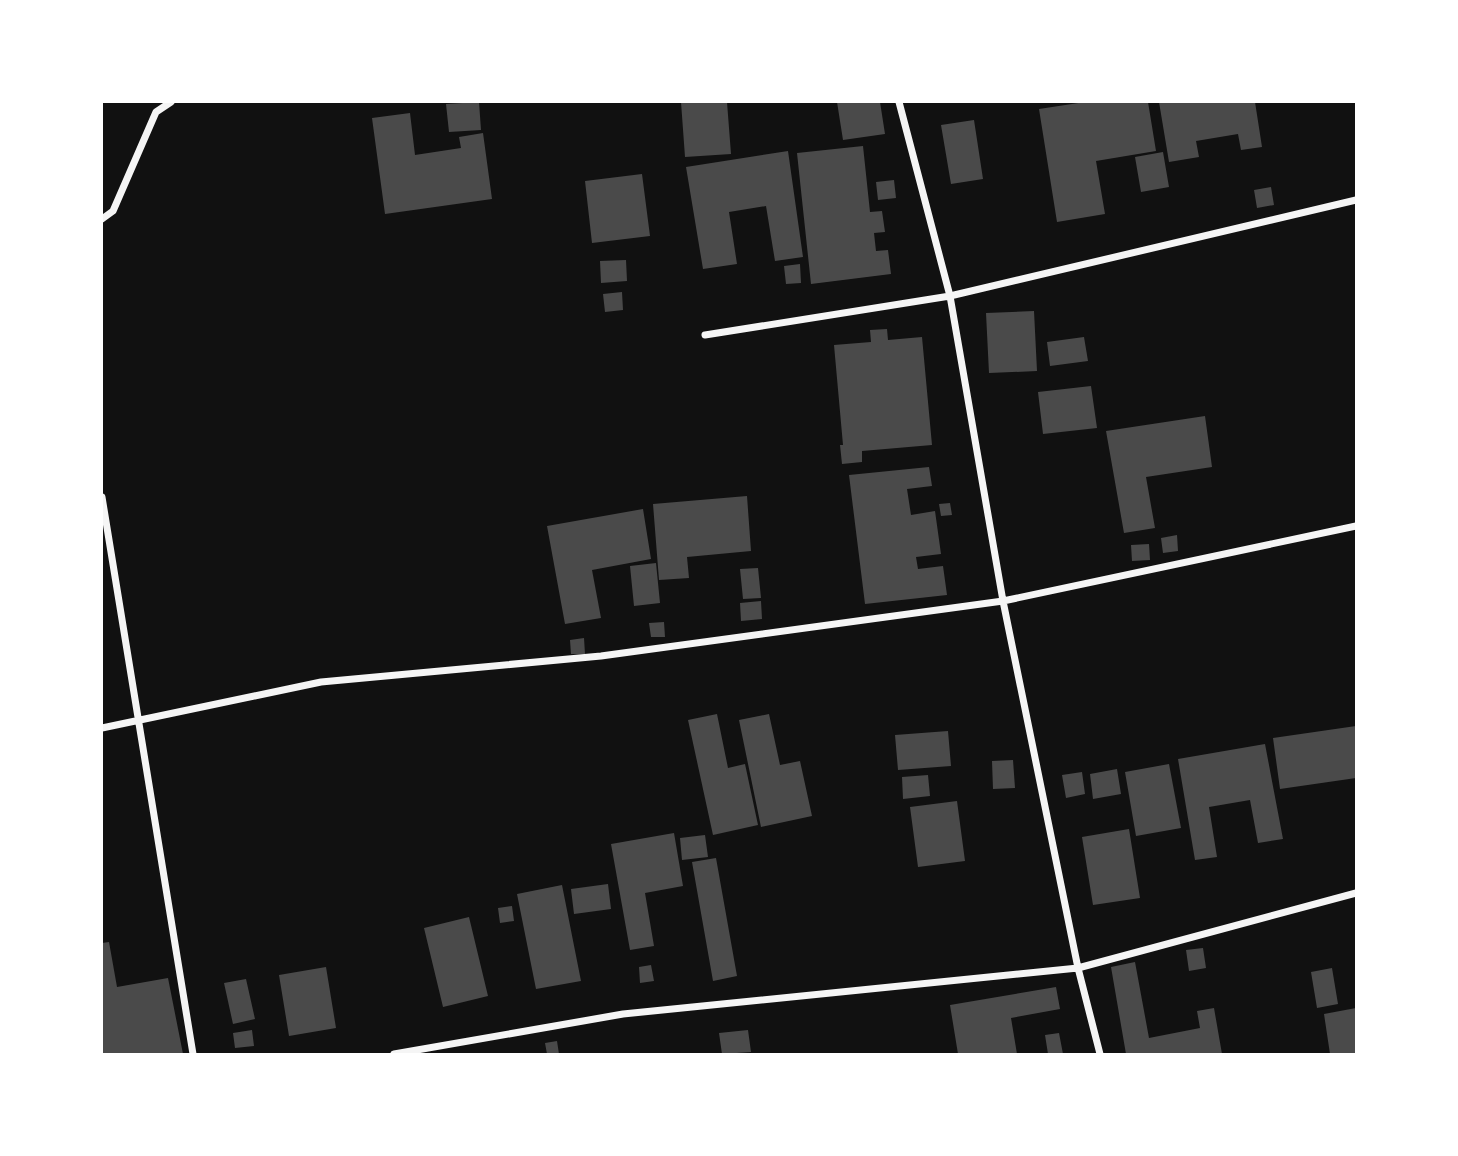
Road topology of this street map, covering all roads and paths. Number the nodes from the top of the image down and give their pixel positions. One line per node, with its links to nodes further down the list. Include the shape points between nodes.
1 (171, 102): 4 (street, via 156,112 113,211)
2 (899, 102): 5 (street)
3 (1356, 200): 5 (street)
4 (102, 219)
5 (950, 296): 6 (street); 9 (street)
6 (705, 335)
7 (102, 497): 10 (street)
8 (1356, 526): 9 (street)
9 (1003, 601): 10 (street, via 601,656 321,682); 13 (street)
10 (138, 721): 11 (street); 14 (street)
11 (102, 728)
12 (1356, 893): 13 (street)
13 (1078, 968): 15 (street, via 623,1014); 16 (street)
14 (193, 1055)
15 (394, 1055)
16 (1100, 1055)

